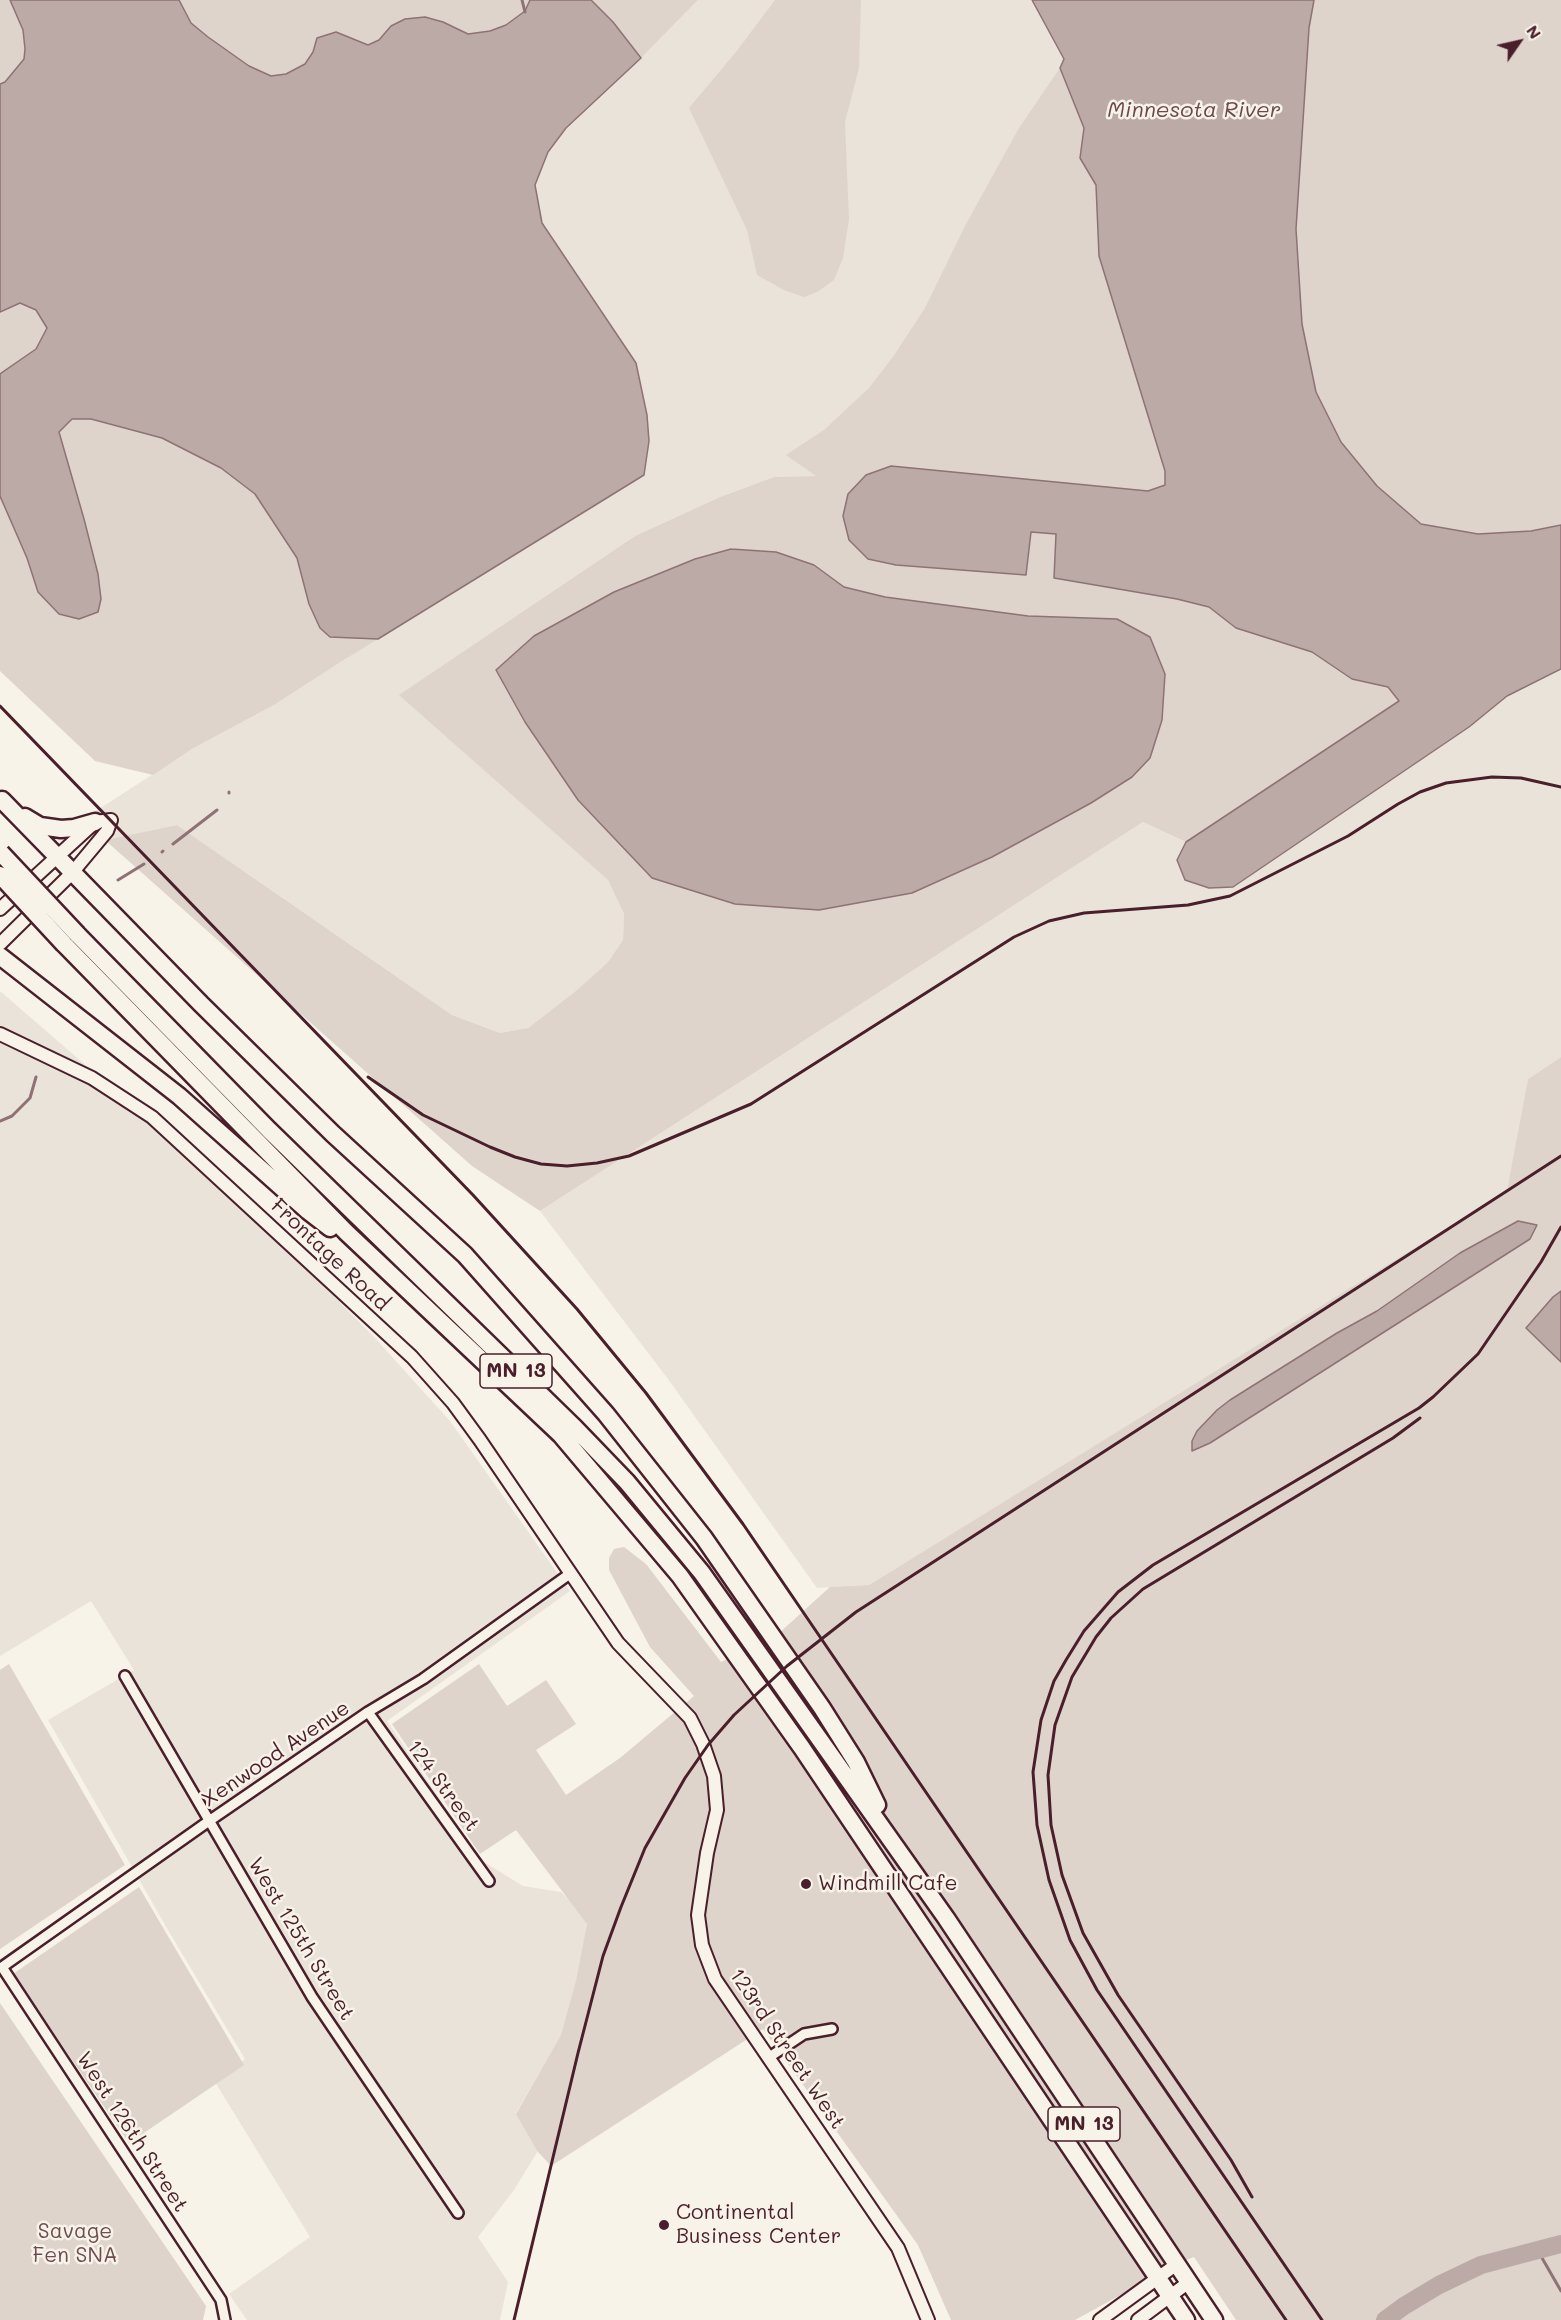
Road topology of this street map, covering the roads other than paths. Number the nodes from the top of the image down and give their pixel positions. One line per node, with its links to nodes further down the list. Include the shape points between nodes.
1 (1, 799): 2 (highway, via 40,826 74,828); 4 (highway)
2 (95, 822): 4 (street); 5 (street, via 111,820 107,831)
3 (1, 852): 8 (highway, MN 13, bridge)
4 (56, 856): 5 (highway); 7 (street)
5 (72, 873): 9 (street); 17 (highway, via 333,1134 465,1255 606,1414 704,1538 828,1716 856,1762)
6 (0, 875): 8 (highway, MN 13, bridge)
7 (0, 909)
8 (70, 939): 12 (highway, MN 13); 17 (highway, MN 13, via 627,1482 702,1573)
9 (0, 944)
10 (0, 956): 12 (highway, via 179,1096 308,1211)
11 (0, 1034): 13 (street, Frontage Road, via 92,1078 152,1117 412,1357 459,1412)
12 (388, 1272): 24 (highway, MN 13, via 561,1436 680,1576 802,1748)
13 (572, 1573): 15 (street, Xenwood Avenue, via 423,1679); 21 (street, 123rd Street West, via 618,1643 690,1718 703,1744 714,1776 717,1810 698,1915 702,1946 715,1979)
14 (125, 1676): 16 (street, West 125th Street)
15 (368, 1712): 16 (street, Xenwood Avenue); 18 (street, 124 Street)
16 (210, 1821): 19 (street, Xenwood Avenue); 22 (street, West 125th Street, via 312,1997)
17 (902, 1855): 23 (highway, MN 13)
18 (489, 1881)
19 (2, 1967): 27 (street, West 126th Street, via 221,2300)
20 (832, 2029): 21 (street, via 804,2034)
21 (768, 2058): 28 (street, 123rd Street West, via 898,2248)
22 (458, 2213)
23 (1177, 2264): 24 (street); 25 (highway, MN 13)
24 (1158, 2278): 26 (highway, MN 13); 29 (street)
25 (1189, 2282): 26 (street); 32 (highway, MN 13)
26 (1170, 2297): 30 (street); 31 (highway, MN 13)
27 (225, 2320)
28 (927, 2320)
29 (1100, 2320)
30 (1138, 2320)
31 (1186, 2320)
32 (1214, 2320)

